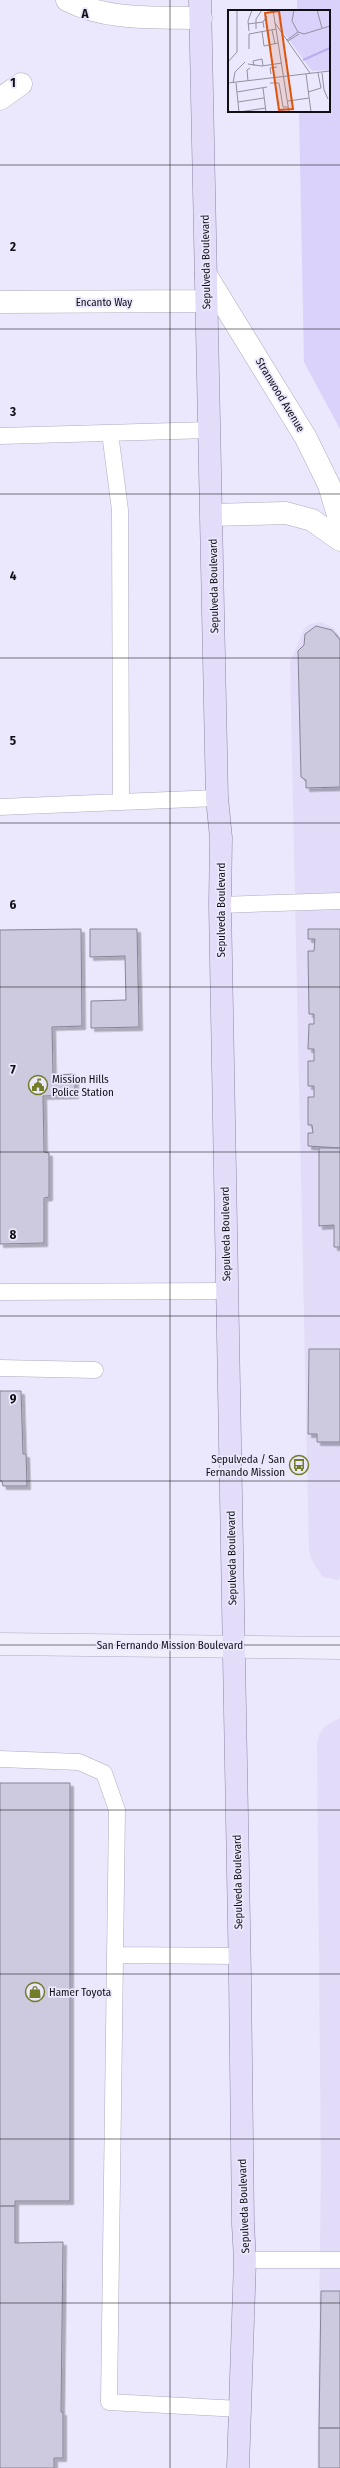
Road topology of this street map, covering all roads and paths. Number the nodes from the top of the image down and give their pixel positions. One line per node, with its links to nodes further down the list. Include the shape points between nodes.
1 (67, 0): 2 (street, via 80,7 132,16)
2 (201, 9): 5 (main road, Sepulveda Boulevard)
3 (20, 84): 4 (street)
4 (0, 99)
5 (206, 275): 6 (main road, Sepulveda Boulevard); 12 (street, Stranwood Avenue, via 306,438 329,485)
6 (207, 301): 7 (street, Encanto Way); 8 (main road, Sepulveda Boulevard)
7 (0, 302)
8 (210, 430): 9 (lane); 11 (main road, Sepulveda Boulevard)
9 (110, 433): 10 (lane); 15 (lane, via 121,530)
10 (0, 436)
11 (213, 515): 13 (street, via 286,513 312,520); 14 (main road, Sepulveda Boulevard)
12 (340, 522)
13 (340, 540)
14 (218, 798): 15 (lane); 18 (main road, Sepulveda Boulevard, via 221,838)
15 (121, 802): 16 (lane)
16 (0, 807)
17 (340, 901): 18 (lane)
18 (220, 905): 19 (main road, Sepulveda Boulevard)
19 (227, 1291): 20 (lane); 24 (main road, Sepulveda Boulevard)
20 (0, 1292)
21 (0, 1368): 22 (lane)
22 (95, 1370)
23 (0, 1644): 24 (main road, San Fernando Mission Boulevard)
24 (233, 1646): 25 (main road, San Fernando Mission Boulevard); 28 (main road, Sepulveda Boulevard)
25 (340, 1648)
26 (0, 1760): 27 (lane, via 79,1762 104,1773 117,1810)
27 (115, 1955): 28 (lane); 31 (lane, via 109,2402)
28 (240, 1956): 29 (main road, Sepulveda Boulevard)
29 (245, 2260): 30 (lane); 31 (main road, Sepulveda Boulevard)
30 (340, 2260)
31 (240, 2409): 32 (main road, Sepulveda Boulevard)
32 (238, 2468)

